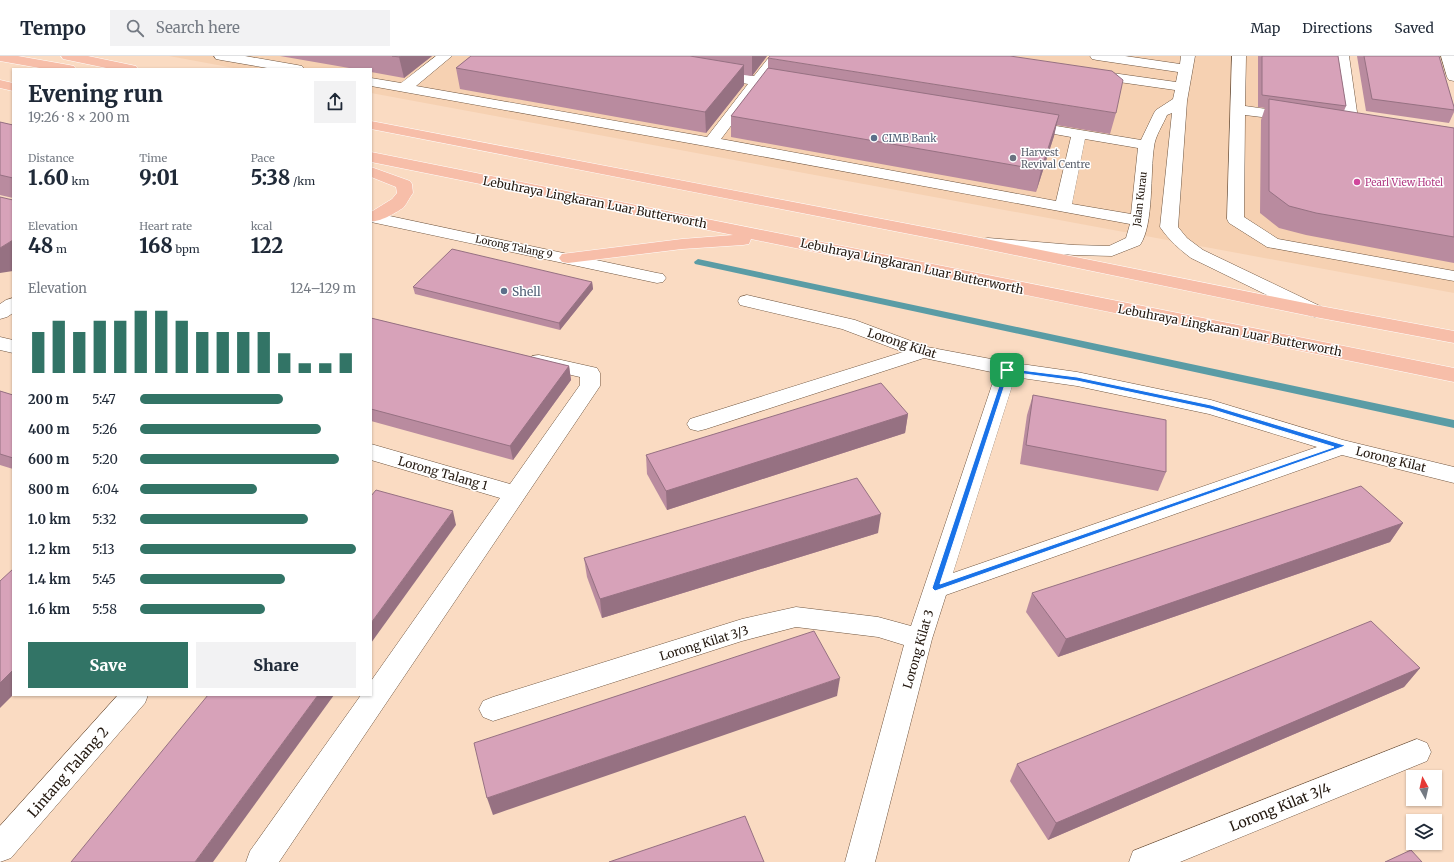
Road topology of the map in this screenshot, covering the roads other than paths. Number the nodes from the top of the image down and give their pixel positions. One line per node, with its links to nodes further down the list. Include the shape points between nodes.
1 (68, 56): 12 (highway)
2 (221, 56): 13 (street)
3 (445, 56): 21 (street)
4 (777, 56): 17 (street)
5 (1097, 56): 10 (street)
6 (1238, 56): 26 (street)
7 (1342, 56): 31 (street)
8 (1448, 56): 16 (street)
9 (0, 57): 11 (highway)
10 (1187, 62): 23 (street)
11 (63, 68)
12 (126, 68)
13 (291, 68)
14 (704, 72): 17 (street)
15 (1081, 72): 23 (street)
16 (1454, 77)
17 (758, 81): 22 (street); 34 (street)
18 (372, 82): 21 (street)
19 (0, 84): 20 (highway)
20 (12, 86)
21 (405, 87): 34 (street)
22 (805, 88)
23 (1182, 94): 35 (street, Jalan Kurau, via 1161,113); 48 (street, via 1169,227 1180,242 1197,254)
24 (0, 96): 25 (highway)
25 (12, 98)
26 (1238, 109): 27 (street); 44 (street, via 1235,220 1273,243)
27 (1306, 119)
28 (1016, 123): 33 (street)
29 (1336, 124): 31 (street)
30 (372, 125): 42 (highway)
31 (1351, 126): 32 (street)
32 (1367, 129)
33 (1079, 134): 35 (street); 38 (street)
34 (711, 142): 38 (street)
35 (1146, 145): 40 (street, Jalan Kurau)
36 (372, 157): 41 (highway, Lebuhraya Lingkaran Luar Butterworth)
37 (372, 172): 39 (highway, via 404,184 405,193 398,203)
38 (1063, 207): 40 (street)
39 (372, 217): 43 (street, Lorong Talang 9)
40 (1140, 221): 42 (street, Jalan Kurau, via 1134,241 1112,251)
41 (772, 238): 43 (highway, via 682,244); 56 (highway, Lebuhraya Lingkaran Luar Butterworth)
42 (971, 241): 48 (highway)
43 (568, 258): 45 (street, Lorong Talang 9)
44 (1454, 276)
45 (656, 278)
46 (747, 301): 53 (street, Lorong Kilat, via 848,324)
47 (12, 305): 49 (street)
48 (1315, 311): 50 (highway)
49 (0, 313)
50 (1454, 337)
51 (0, 343): 52 (street)
52 (12, 347)
53 (923, 352): 55 (street, Lorong Kilat); 57 (street)
54 (522, 357): 61 (street, via 590,373 590,386)
55 (1007, 370): 58 (street, Lorong Kilat, via 1077,379 1211,407); 62 (street, Lorong Kilat 3)
56 (1454, 375)
57 (698, 424)
58 (1341, 446): 60 (street, Lorong Kilat); 62 (street)
59 (372, 452): 61 (street, Lorong Talang 1)
60 (1454, 475)
61 (515, 494): 68 (street)
62 (935, 588): 63 (street, Lorong Kilat 3)
63 (919, 639): 65 (street, Lorong Kilat 3/3, via 878,627 796,617 742,630); 69 (street, Lorong Kilat 3)
64 (134, 696): 67 (street, Lintang Talang 2)
65 (493, 709)
66 (1417, 752): 70 (street, Lorong Kilat 3/4)
67 (0, 848)
68 (261, 862)
69 (860, 862)
70 (1144, 862)

